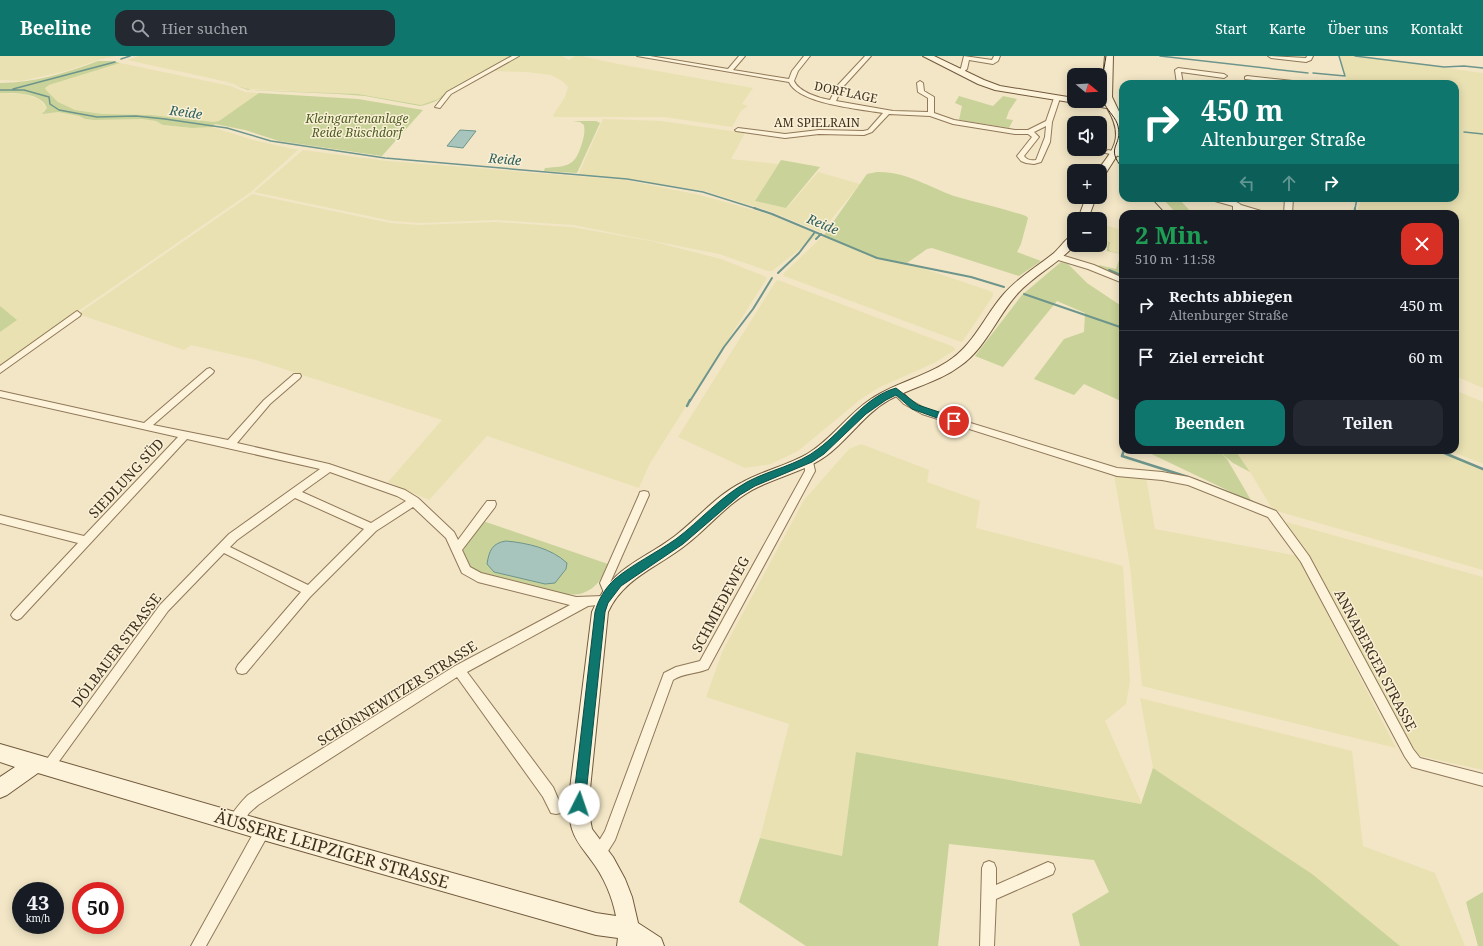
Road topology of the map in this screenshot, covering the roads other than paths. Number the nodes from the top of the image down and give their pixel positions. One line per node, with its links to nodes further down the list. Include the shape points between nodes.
1 (516, 56): 28 (street, via 449,93)
2 (640, 56): 14 (street)
3 (689, 56): 14 (street)
4 (742, 56): 16 (street)
5 (807, 56): 22 (street, DORFLAGE, via 795,71)
6 (868, 56): 27 (street, via 839,87)
7 (927, 56): 17 (main road)
8 (997, 56): 13 (street, via 993,62)
9 (1103, 56): 15 (main road)
10 (1109, 56): 25 (main road)
11 (1271, 56): 12 (street, via 1306,60)
12 (1310, 56)
13 (966, 57): 17 (street)
14 (681, 64): 16 (street)
15 (1101, 68)
16 (728, 71): 22 (street)
17 (961, 72): 24 (main road, via 998,88)
18 (1216, 75): 19 (street); 20 (street, via 1178,70); 21 (street)
19 (1224, 76)
20 (1179, 80)
21 (1218, 80)
22 (791, 81): 27 (street, DORFLAGE, via 794,87 804,94)
23 (920, 83): 31 (street, via 921,92 931,97)
24 (1057, 98): 26 (main road); 33 (street)
25 (1107, 98)
26 (1067, 100)
27 (832, 102): 30 (street, DORFLAGE)
28 (438, 107)
29 (1107, 108): 32 (main road)
30 (887, 112): 31 (street, DORFLAGE); 34 (street, AM SPIELRAIN, via 864,134 819,132 785,136)
31 (931, 114): 35 (street, DORFLAGE, via 964,124)
32 (1119, 120)
33 (1049, 122): 35 (street); 35 (street, via 1046,140 1036,163 1021,158 1036,138)
34 (738, 130)
35 (1029, 132)
36 (1119, 142): 37 (main road)
37 (1115, 154): 38 (main road)
38 (1107, 165)
39 (1223, 202): 40 (street)
40 (1238, 206): 41 (street)
41 (1252, 210)
42 (1067, 246): 43 (main road)
43 (1058, 257): 44 (street); 49 (main road, via 1014,290 978,342 964,357 938,373)
44 (1119, 279)
45 (78, 314): 46 (street)
46 (0, 370)
47 (210, 371): 51 (street)
48 (297, 376): 53 (street, via 267,402)
49 (896, 391): 54 (main road, via 863,412); 73 (street, ANNABERGER STRASSE, via 907,402 925,412 1116,472 1190,481 1272,514 1305,559 1416,763)
50 (0, 394): 51 (street)
51 (146, 426): 52 (street)
52 (185, 435): 53 (street); 62 (street, SIEDLUNG SÜD)
53 (230, 444): 55 (street)
54 (809, 460): 66 (main road, via 737,492 680,541 630,573); 78 (street, SCHMIEDEWEG, via 810,471 704,665 673,672 668,676 610,835)
55 (328, 468): 56 (street, DÖLBAUER STRASSE); 58 (street, via 400,493)
56 (294, 493): 61 (street); 63 (street, DÖLBAUER STRASSE, via 233,537)
57 (644, 495): 66 (street, via 605,583)
58 (414, 501): 61 (street); 64 (street, via 450,535)
59 (491, 504): 64 (street)
60 (0, 519): 62 (street)
61 (372, 528): 65 (street)
62 (87, 541): 68 (street, SIEDLUNG SÜD)
63 (223, 548): 65 (street); 72 (street, DÖLBAUER STRASSE, via 164,608)
64 (457, 549): 67 (street, via 466,570 478,577)
65 (309, 591): 69 (street)
66 (606, 596): 67 (street); 78 (main road, via 600,612 579,804 582,830)
67 (584, 603): 70 (street, SCHÖNNEWITZER STRASSE)
68 (17, 615)
69 (242, 669)
70 (459, 670): 75 (street, via 548,792); 76 (street, SCHÖNNEWITZER STRASSE, via 253,800)
71 (0, 753): 72 (main road, ÄUSSERE LEIPZIGER STRASSE)
72 (42, 766): 74 (main road); 76 (main road, ÄUSSERE LEIPZIGER STRASSE)
73 (1483, 780)
74 (0, 788)
75 (556, 808)
76 (235, 822): 77 (main road, ÄUSSERE LEIPZIGER STRASSE)
77 (263, 830): 82 (main road, ÄUSSERE LEIPZIGER STRASSE, via 596,924); 83 (street)
78 (598, 854): 82 (main road, via 622,897)
79 (989, 868): 81 (street)
80 (1048, 869): 81 (street)
81 (989, 895): 85 (street)
82 (629, 938): 84 (main road)
83 (198, 946)
84 (653, 946)
85 (987, 946)

